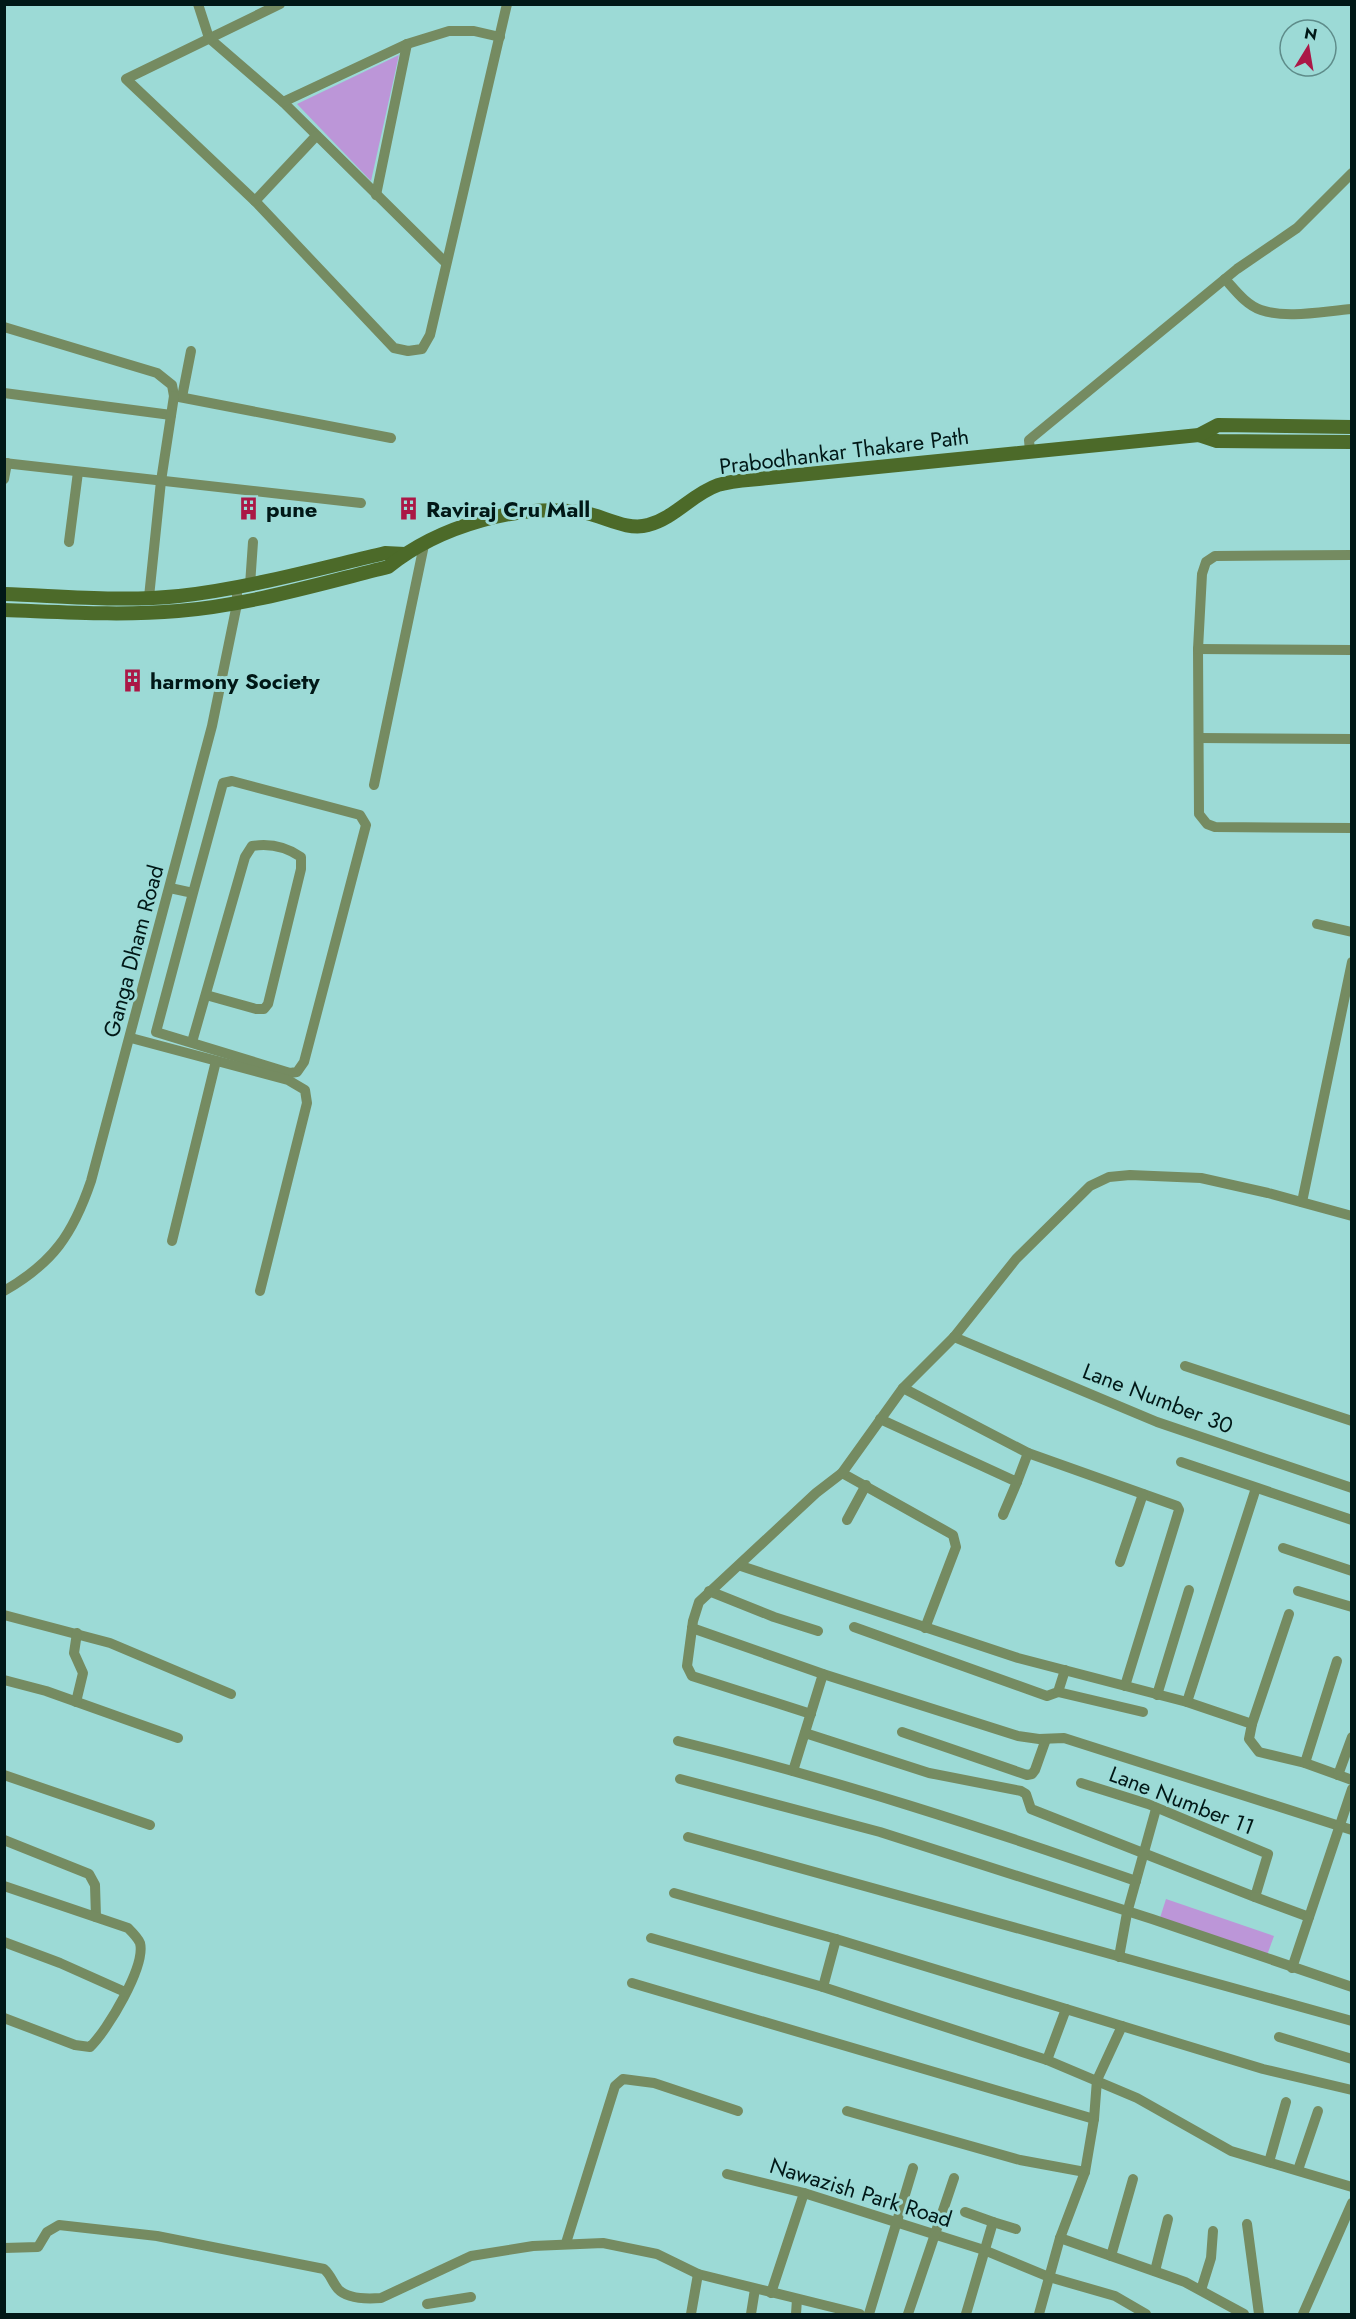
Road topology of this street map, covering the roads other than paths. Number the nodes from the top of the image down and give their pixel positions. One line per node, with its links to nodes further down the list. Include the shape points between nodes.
1 (198, 4): 5 (street)
2 (280, 4): 5 (street)
3 (507, 4): 4 (street)
4 (500, 37): 6 (street, via 449,31); 12 (street)
5 (209, 38): 7 (street); 11 (street, via 126,79)
6 (407, 44): 7 (street); 10 (street)
7 (283, 102): 8 (street)
8 (316, 136): 10 (street); 11 (street)
9 (1352, 173): 13 (street, via 1297,228)
10 (376, 195): 12 (street)
11 (255, 201): 12 (street, via 394,348 422,349 430,335)
12 (445, 262)
13 (1225, 279): 14 (street, via 1260,309 1279,314); 24 (street, via 1029,440)
14 (1352, 309)
15 (4, 327): 18 (street, via 156,373 172,385)
16 (191, 351): 18 (street)
17 (4, 393): 19 (street)
18 (178, 396): 19 (street); 22 (street)
19 (171, 415): 28 (street)
20 (1352, 427): 21 (main road, Prabodhankar Thakare Path, via 1218,425)
21 (1199, 435): 23 (main road, Prabodhankar Thakare Path, via 1217,441); 24 (main road, Prabodhankar Thakare Path)
22 (391, 438)
23 (1352, 442)
24 (1030, 451): 32 (main road, Prabodhankar Thakare Path, via 719,484 665,519 645,526 570,512 501,517 460,528)
25 (6, 463): 26 (street); 27 (street)
26 (78, 472): 28 (street); 30 (street)
27 (4, 479)
28 (161, 481): 29 (street); 37 (street)
29 (361, 502)
30 (69, 542)
31 (253, 542): 35 (street, Ganga Dham Road)
32 (424, 545): 33 (main road, Prabodhankar Thakare Path); 44 (street)
33 (405, 554): 35 (main road, Prabodhankar Thakare Path, via 385,553); 38 (main road, Prabodhankar Thakare Path, via 388,567)
34 (1352, 555): 40 (street, via 1215,556 1206,562 1202,574)
35 (243, 586): 37 (main road, Prabodhankar Thakare Path); 38 (street, Ganga Dham Road)
36 (4, 594): 37 (main road, Prabodhankar Thakare Path)
37 (148, 597)
38 (237, 604): 39 (main road, Prabodhankar Thakare Path, via 124,614); 46 (street, Ganga Dham Road, via 212,726)
39 (4, 610)
40 (1198, 649): 41 (street); 42 (street)
41 (1352, 650)
42 (1198, 738): 43 (street); 45 (street, via 1199,814 1207,824)
43 (1352, 739)
44 (374, 785)
45 (1352, 828)
46 (170, 888): 47 (street); 52 (street, Ganga Dham Road)
47 (193, 893): 53 (street, via 156,1032); 53 (street, via 223,783 232,781 354,812 366,825 304,1062 297,1072)
48 (1317, 924): 49 (street)
49 (1352, 932)
50 (1352, 962): 55 (street)
51 (206, 995): 51 (street, via 245,856 252,846 267,844 290,849 301,857 301,869 268,1004 264,1009 256,1009); 53 (street)
52 (131, 1038): 54 (street); 58 (street, Ganga Dham Road, via 91,1181 69,1234 28,1277)
53 (192, 1042)
54 (216, 1061): 57 (street); 59 (street, via 288,1080 305,1090 307,1103)
55 (1302, 1202): 56 (street); 60 (street, via 1201,1178 1130,1174 1108,1177 1090,1186 1016,1259)
56 (1352, 1216)
57 (172, 1241)
58 (4, 1291)
59 (260, 1291)
60 (954, 1337): 62 (street); 71 (street, Lane Number 30, via 1157,1422)
61 (1185, 1366): 64 (street)
62 (903, 1388): 63 (street); 65 (street)
63 (880, 1419): 67 (street); 68 (street)
64 (1352, 1421)
65 (1028, 1453): 68 (street); 72 (street)
66 (1181, 1462): 70 (street)
67 (842, 1473): 69 (street); 78 (street)
68 (1017, 1482): 73 (street)
69 (866, 1485): 74 (street); 88 (street, via 953,1535 956,1547)
70 (1256, 1488): 75 (street); 100 (street)
71 (1352, 1488)
72 (1143, 1494): 77 (street); 95 (street, via 1179,1510)
73 (1003, 1515)
74 (847, 1520)
75 (1352, 1520)
76 (1283, 1548): 79 (street)
77 (1120, 1562)
78 (741, 1566): 81 (street); 88 (street)
79 (1352, 1571)
80 (1189, 1590): 98 (street)
81 (709, 1591): 87 (street, via 697,1606); 89 (street)
82 (1298, 1591): 83 (street)
83 (1352, 1607)
84 (1289, 1614): 103 (street)
85 (4, 1615): 90 (street)
86 (854, 1627): 96 (street, via 1040,1694 1053,1696)
87 (693, 1628): 93 (street); 102 (street, via 687,1666 692,1676)
88 (925, 1628): 92 (street)
89 (818, 1631)
90 (77, 1633): 97 (street); 99 (street, via 74,1653 83,1673)
91 (1337, 1661): 110 (street)
92 (1065, 1670): 95 (street); 96 (street)
93 (823, 1674): 102 (street); 108 (street, via 1018,1736)
94 (4, 1680): 99 (street)
95 (1125, 1686): 98 (street)
96 (1058, 1692): 101 (street)
97 (231, 1694)
98 (1158, 1695): 100 (street)
99 (76, 1702): 106 (street)
100 (1187, 1702): 103 (street)
101 (1143, 1712)
102 (811, 1714): 105 (street)
103 (1252, 1724): 110 (street, via 1249,1739 1259,1752)
104 (902, 1732): 108 (street, via 1027,1774 1035,1770)
105 (805, 1733): 111 (street); 119 (street, via 929,1773)
106 (178, 1737)
107 (1352, 1737): 113 (street)
108 (1046, 1739): 122 (street, via 1064,1738)
109 (678, 1741): 111 (street)
110 (1305, 1763): 113 (street)
111 (793, 1771): 127 (street, via 996,1832)
112 (4, 1775): 121 (street)
113 (1338, 1775): 115 (street)
114 (680, 1779): 131 (street, via 880,1832)
115 (1352, 1780)
116 (1021, 1782): 119 (street)
117 (1081, 1783): 120 (street, Lane Number 11)
118 (1352, 1789): 122 (street)
119 (1026, 1794): 126 (street, via 1031,1809)
120 (1156, 1809): 126 (street); 130 (street, Lane Number 11, via 1268,1854)
121 (150, 1825)
122 (1339, 1825): 123 (street); 133 (street)
123 (1352, 1830)
124 (688, 1837): 137 (street)
125 (4, 1840): 132 (street, via 89,1874 94,1885)
126 (1142, 1853): 127 (street); 130 (street)
127 (1136, 1881): 131 (street)
128 (4, 1886): 132 (street)
129 (674, 1893): 135 (street)
130 (1255, 1897): 133 (street)
131 (1126, 1912): 137 (street); 138 (street)
132 (96, 1917): 142 (street, via 128,1928 140,1942 135,1973)
133 (1309, 1917): 138 (street)
134 (651, 1938): 141 (street)
135 (836, 1939): 141 (street); 143 (street)
136 (4, 1942): 142 (street)
137 (1119, 1957): 145 (street)
138 (1292, 1968): 140 (street)
139 (632, 1983): 156 (street)
140 (1351, 1986)
141 (823, 1987): 149 (street)
142 (125, 1992): 144 (street, via 101,2037 90,2047)
143 (1066, 2008): 146 (street); 149 (street)
144 (4, 2018)
145 (1352, 2021)
146 (1122, 2026): 150 (street); 151 (street)
147 (1279, 2037): 148 (street)
148 (1352, 2059)
149 (1047, 2060): 150 (street)
150 (1097, 2080): 156 (street); 157 (street, via 1231,2151)
151 (1352, 2091)
152 (1286, 2102): 157 (street)
153 (738, 2111): 176 (street, via 654,2083 623,2079 615,2086)
154 (847, 2111): 160 (street, via 1020,2160)
155 (1318, 2111): 159 (street)
156 (1094, 2120): 160 (street)
157 (1269, 2162): 159 (street)
158 (913, 2168): 170 (street)
159 (1298, 2170): 164 (street)
160 (1085, 2172): 175 (street)
161 (727, 2174): 165 (street, Nawazish Park Road)
162 (954, 2178): 174 (street)
163 (1133, 2179): 179 (street)
164 (1352, 2187)
165 (804, 2193): 170 (street, Nawazish Park Road); 185 (street)
166 (1352, 2203): 201 (street)
167 (965, 2212): 169 (street)
168 (1168, 2219): 180 (street)
169 (993, 2222): 172 (street); 178 (street)
170 (896, 2223): 174 (street, Nawazish Park Road); 194 (street)
171 (1247, 2224): 200 (street)
172 (1016, 2229)
173 (1214, 2231): 184 (street, via 1211,2258)
174 (935, 2235): 178 (street, Nawazish Park Road); 195 (street)
175 (1060, 2238): 179 (street); 182 (street)
176 (566, 2243): 177 (street, via 471,2256 381,2298 347,2295 324,2269 157,2236 58,2225 47,2232 38,2247); 181 (street, via 603,2243 657,2254)
177 (4, 2248)
178 (984, 2250): 182 (street, Nawazish Park Road); 196 (street)
179 (1111, 2256): 180 (street)
180 (1155, 2271): 184 (street)
181 (698, 2274): 183 (street); 190 (street)
182 (1049, 2277): 197 (street); 198 (street, Nawazish Park Road, via 1115,2296)
183 (754, 2289): 185 (street); 191 (street)
184 (1200, 2290): 199 (street)
185 (771, 2293): 187 (street)
186 (471, 2297): 188 (street)
187 (797, 2299): 189 (street); 192 (street)
188 (427, 2304)
189 (841, 2312): 193 (street)
190 (691, 2314)
191 (751, 2314)
192 (796, 2314)
193 (860, 2314)
194 (869, 2314)
195 (908, 2314)
196 (966, 2314)
197 (1039, 2314)
198 (1146, 2314)
199 (1244, 2314)
200 (1259, 2314)
201 (1303, 2314)

